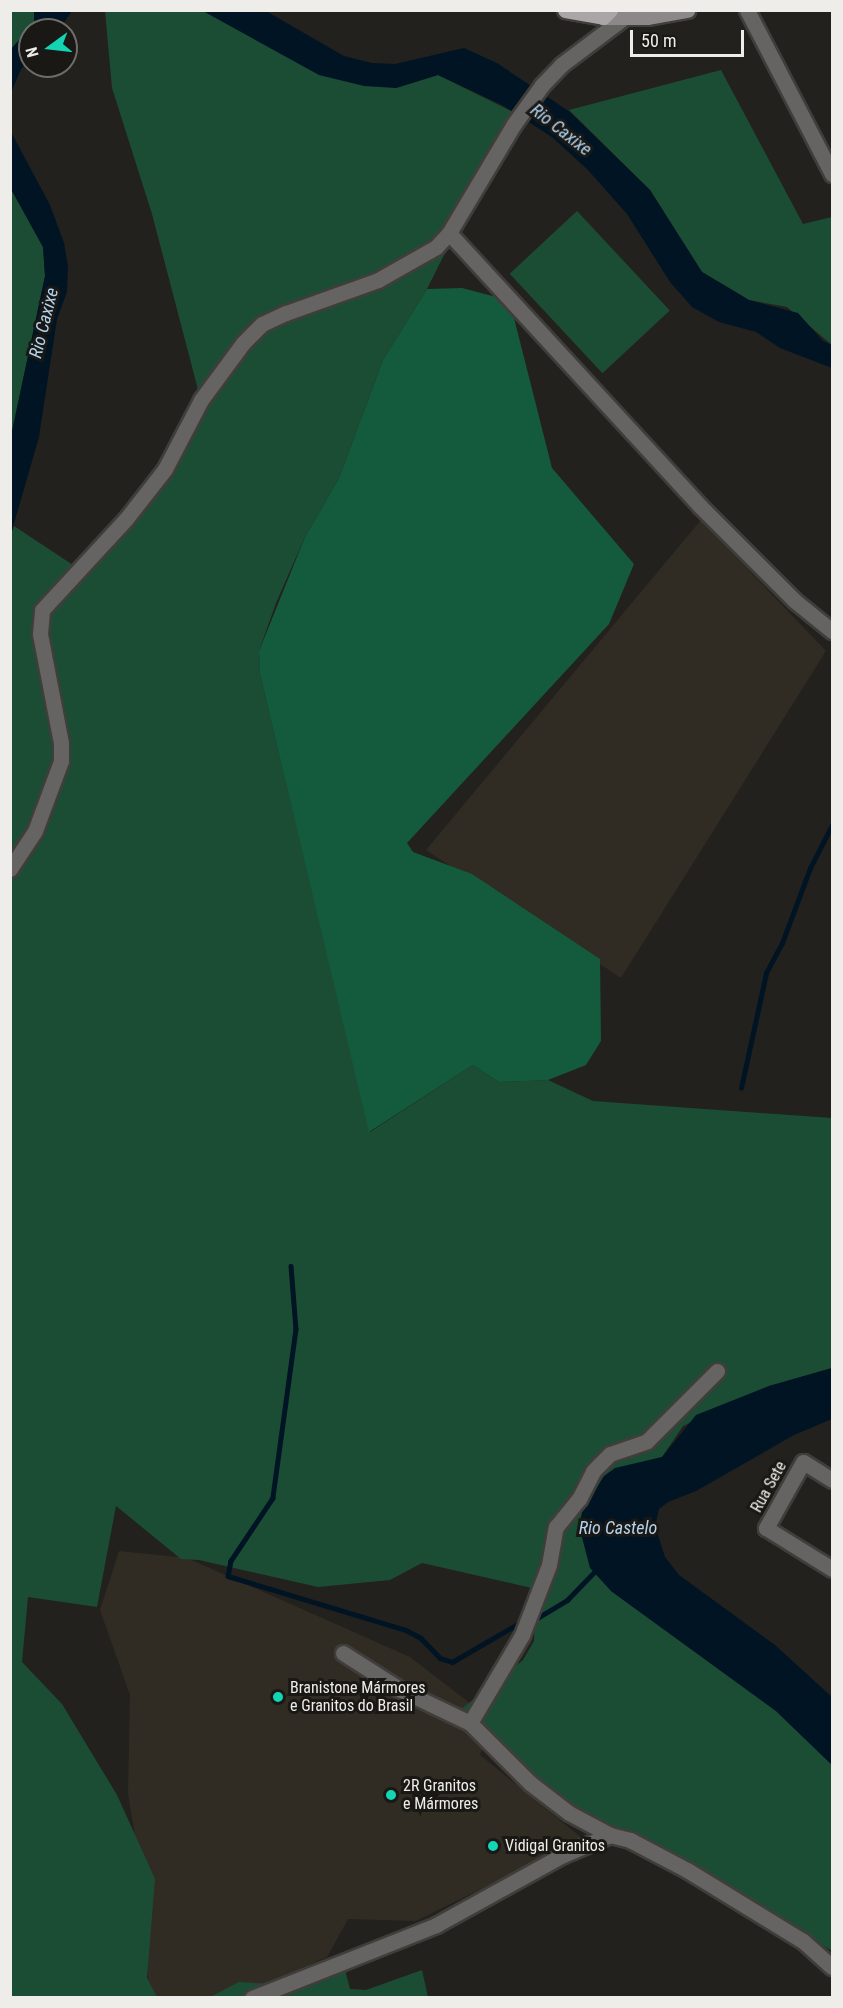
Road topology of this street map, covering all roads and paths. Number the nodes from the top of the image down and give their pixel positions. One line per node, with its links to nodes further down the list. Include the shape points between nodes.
1 (566, 10): 4 (main road)
2 (687, 10): 4 (main road)
3 (747, 10): 5 (street)
4 (612, 16): 6 (street, via 542,85)
5 (832, 174)
6 (449, 233): 7 (street, via 700,506 795,602); 8 (street, via 436,247 378,280 310,301 262,324 225,364 165,468 126,519 42,610 40,634 61,761 35,831)
7 (832, 631)
8 (10, 869)
9 (717, 1371): 13 (street, via 647,1441 610,1454 592,1471 579,1499 556,1527 549,1565 522,1635)
10 (832, 1480): 11 (street, Rua Sete, via 803,1462 766,1528)
11 (831, 1565)
12 (343, 1653): 13 (street, via 401,1690)
13 (470, 1723): 14 (street, via 530,1783 569,1813)
14 (610, 1835): 15 (street, via 630,1840 687,1870 803,1941); 16 (street, via 562,1855 436,1925)
15 (832, 1967)
16 (252, 1998)

